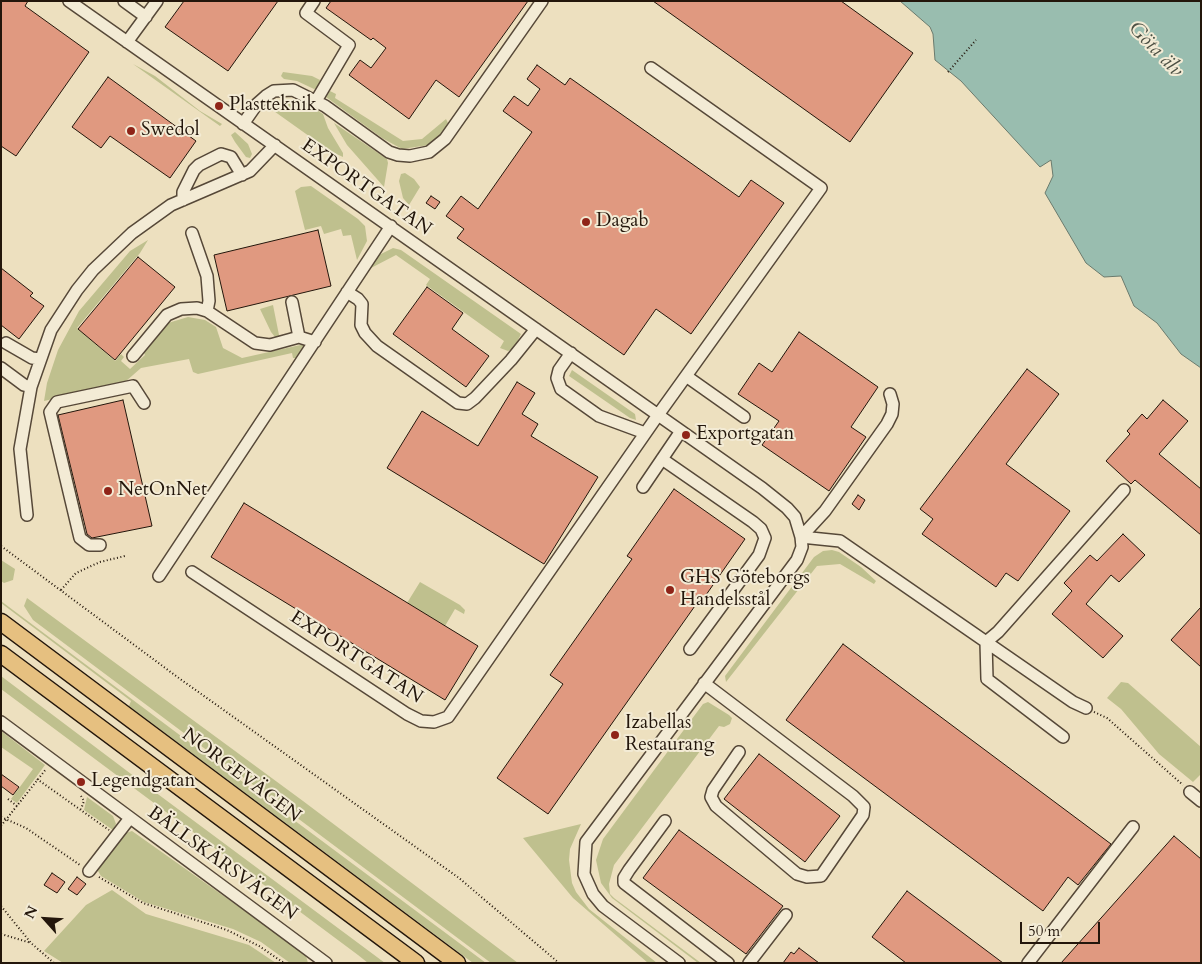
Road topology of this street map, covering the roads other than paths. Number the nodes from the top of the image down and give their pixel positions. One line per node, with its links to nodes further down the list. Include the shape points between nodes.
1 (69, 1): 7 (street, EXPORTGATAN)
2 (124, 1): 6 (street)
3 (157, 1): 6 (street)
4 (314, 1): 9 (street, via 306,12 349,45)
5 (542, 1): 9 (street, via 445,139 429,152 410,156 389,152)
6 (146, 17): 7 (street)
7 (127, 42): 10 (street, EXPORTGATAN)
8 (651, 68): 27 (street, EXPORTGATAN, via 821,188)
9 (316, 101): 10 (street, via 293,90 274,91 257,104)
10 (243, 124): 11 (street, EXPORTGATAN)
11 (275, 146): 12 (street, EXPORTGATAN); 14 (street, EXPORTGATAN)
12 (242, 175): 13 (street, EXPORTGATAN); 13 (street, via 231,156 221,154 198,164)
13 (182, 200): 25 (street, EXPORTGATAN, via 132,233 93,270 52,330)
14 (391, 226): 16 (street); 19 (street, EXPORTGATAN)
15 (192, 233): 18 (street, via 207,276)
16 (347, 292): 19 (street, via 362,304 362,325 377,346 458,403 467,404 475,398); 21 (street)
17 (292, 302): 20 (street)
18 (207, 311): 20 (street, via 255,342 270,345); 24 (street, via 181,309 166,315)
19 (536, 329): 23 (street, EXPORTGATAN)
20 (299, 337): 21 (street)
21 (316, 342): 42 (street)
22 (6, 343): 25 (street, via 32,358)
23 (571, 353): 31 (street, EXPORTGATAN); 34 (street, via 559,370 557,378 561,389 599,416)
24 (133, 356)
25 (40, 359): 28 (street, EXPORTGATAN)
26 (1, 368): 28 (street)
27 (686, 376): 31 (street, EXPORTGATAN); 32 (street)
28 (31, 387): 38 (street, EXPORTGATAN, via 20,449)
29 (890, 394): 39 (street, via 892,414 887,424 825,511)
30 (144, 404): 40 (street, via 133,386 58,402 50,412 80,538 88,545)
31 (658, 415): 33 (street, EXPORTGATAN); 34 (street, EXPORTGATAN)
32 (744, 417)
33 (681, 431): 35 (street); 39 (street, EXPORTGATAN, via 787,508)
34 (645, 434): 41 (street, EXPORTGATAN, via 457,705 448,717 434,722 421,721 407,714)
35 (662, 460): 36 (street); 45 (street, via 753,522 765,538 759,554)
36 (643, 487)
37 (1124, 490): 44 (street)
38 (27, 515)
39 (802, 537): 44 (street, via 840,541); 47 (street, via 797,560)
40 (100, 545)
41 (192, 572)
42 (159, 576)
43 (1, 622): 61 (highway, NORGEVÄGEN)
44 (986, 642): 48 (street); 50 (street, via 987,679)
45 (690, 649)
46 (1, 654): 60 (highway)
47 (704, 683): 51 (street, via 864,807 864,815 821,876 797,874 716,806 711,797 713,790); 62 (street, via 590,835 584,857 586,882 603,906)
48 (1086, 708)
49 (1, 722): 54 (street, BÄLLSKÄRSVÄGEN)
50 (1063, 737)
51 (739, 752)
52 (1190, 792): 53 (street)
53 (1201, 801)
54 (130, 818): 57 (street); 59 (street, BÄLLSKÄRSVÄGEN, via 194,863)
55 (665, 821): 63 (street, via 629,870 624,883)
56 (1133, 827): 65 (street)
57 (89, 871)
58 (786, 915): 64 (street)
59 (319, 961)
60 (416, 963)
61 (457, 963)
62 (679, 963)
63 (728, 963)
64 (750, 963)
65 (1028, 963)

